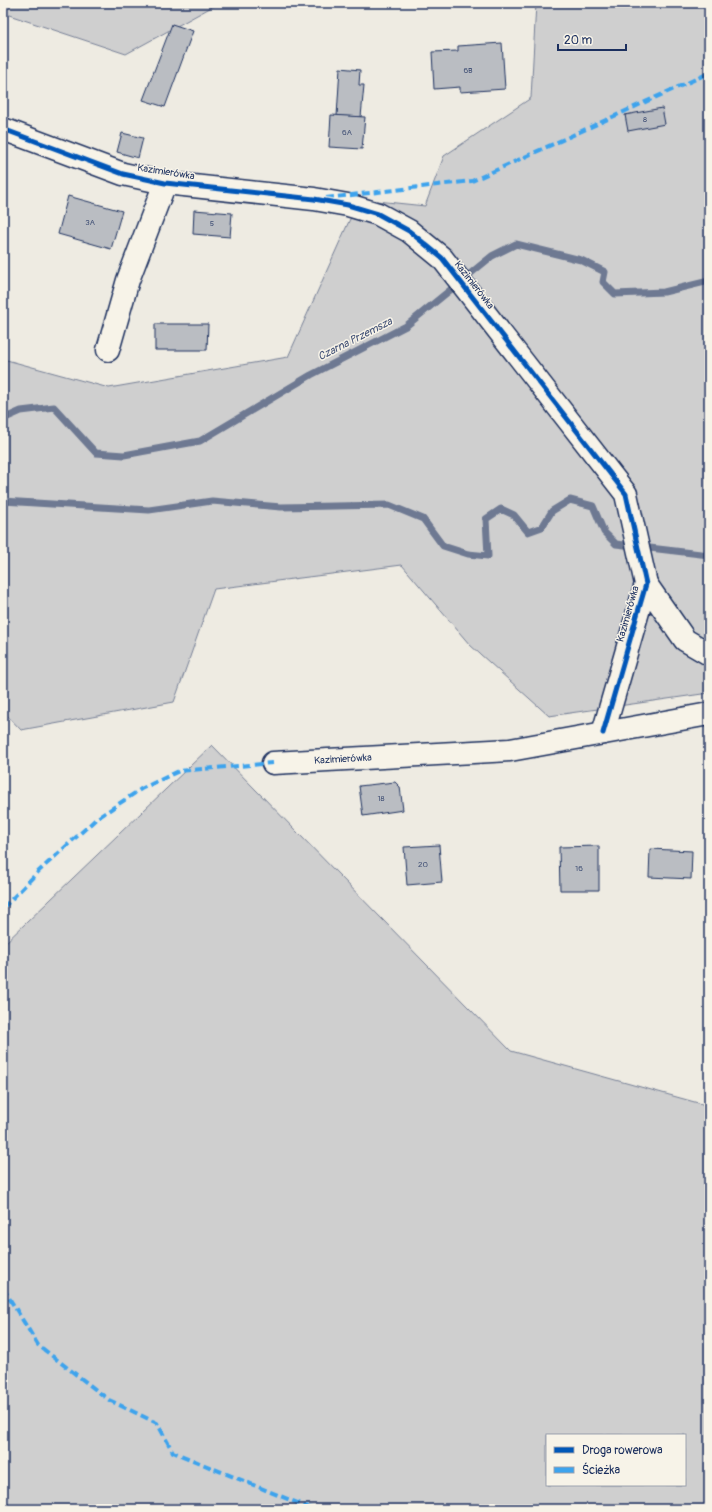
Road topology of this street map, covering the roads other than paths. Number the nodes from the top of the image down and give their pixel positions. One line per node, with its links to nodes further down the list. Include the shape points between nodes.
1 (3, 129): 2 (street, Kazimierówka, via 122,174)
2 (165, 183): 3 (street, Kazimierówka, via 128,280); 4 (street, Kazimierówka, via 348,205 378,214 409,231 442,258 626,494)
3 (108, 350)
4 (646, 584): 5 (street, Kazimierówka, via 685,640); 7 (street, Kazimierówka)
5 (709, 654)
6 (709, 714): 7 (street, Kazimierówka)
7 (603, 733): 8 (street, Kazimierówka, via 510,750)
8 (273, 763)

